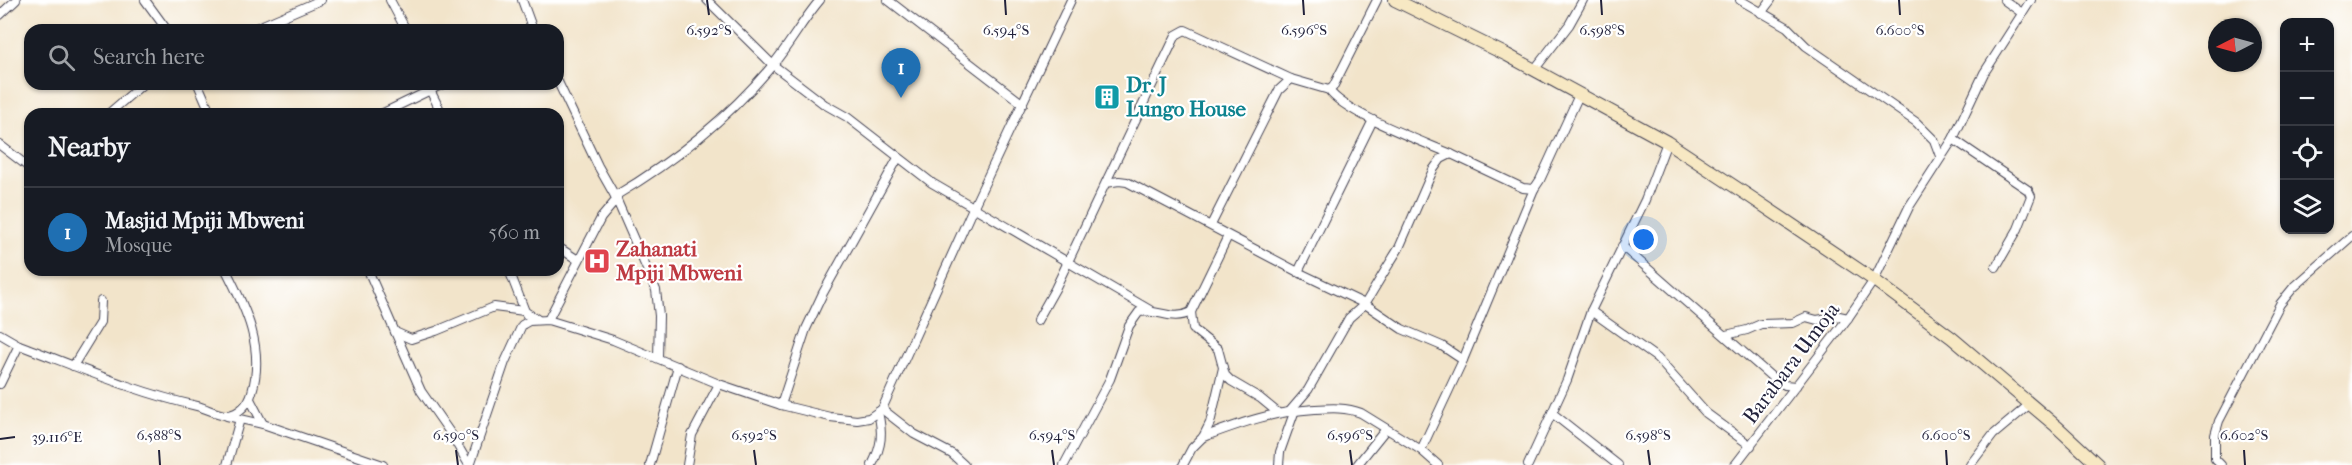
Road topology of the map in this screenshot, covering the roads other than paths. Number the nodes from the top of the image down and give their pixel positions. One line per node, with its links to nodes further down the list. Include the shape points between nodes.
1 (16, 0): 19 (street)
2 (321, 0): 21 (street)
3 (390, 0): 22 (street)
4 (522, 0): 23 (street)
5 (707, 0): 24 (street)
6 (820, 0): 24 (street)
7 (888, 0): 34 (street)
8 (1071, 0): 34 (street)
9 (1377, 0): 32 (street)
10 (1395, 0): 25 (street)
11 (1582, 0): 25 (street, via 1569,25)
12 (1740, 0): 17 (street)
13 (1771, 0): 17 (street)
14 (2004, 0): 18 (street)
15 (2031, 0): 18 (street, Barabara Umoja)
16 (147, 1): 20 (street)
17 (1761, 13): 44 (street, via 1787,27 1806,46 1916,122 1934,140)
18 (2022, 13): 40 (street, Barabara Umoja, via 1984,73)
19 (0, 15)
20 (163, 24)
21 (265, 24)
22 (403, 24)
23 (531, 24)
24 (773, 65): 45 (street); 51 (street, via 689,147)
25 (1534, 70): 33 (street)
26 (1291, 79): 32 (street); 47 (street, via 1185,30 1176,35); 53 (street, via 1279,90)
27 (136, 90): 35 (street)
28 (201, 90): 36 (street)
29 (424, 90): 37 (street)
30 (429, 90): 38 (street)
31 (562, 90): 51 (street)
32 (1329, 90): 39 (street, via 1333,97)
33 (1579, 95): 41 (street); 50 (street)
34 (1023, 104): 52 (street)
35 (115, 108)
36 (208, 108)
37 (392, 108)
38 (439, 108)
39 (1373, 120): 43 (street); 61 (street)
40 (1953, 139): 44 (street, Barabara Umoja); 60 (street, via 2028,190 2031,196)
41 (1667, 142): 56 (street); 65 (street)
42 (0, 145): 46 (street)
43 (1451, 154): 50 (street, via 1523,188); 67 (street, via 1433,170 1399,248)
44 (1940, 156): 65 (street, Barabara Umoja, via 1909,207)
45 (898, 158): 52 (street); 92 (street, via 806,329)
46 (24, 163)
47 (1115, 164): 48 (street); 49 (street)
48 (1126, 182): 49 (street); 53 (street)
49 (1106, 183): 59 (street)
50 (1534, 189): 83 (street)
51 (616, 198): 58 (street); 82 (street, via 656,290 660,316)
52 (973, 208): 59 (street); 93 (street)
53 (1211, 225): 54 (street)
54 (1228, 236): 61 (street); 71 (street)
55 (2352, 236): 121 (street, via 2280,304 2219,421 2215,459)
56 (1622, 246): 70 (street); 78 (street)
57 (564, 251): 58 (street)
58 (578, 260): 74 (street)
59 (1067, 263): 69 (street); 75 (street)
60 (1996, 267)
61 (1298, 272): 67 (street)
62 (229, 276): 90 (street, via 247,316 258,355)
63 (371, 276): 76 (street)
64 (511, 276): 68 (street)
65 (1874, 280): 72 (street, Barabara Umoja); 91 (street, via 1952,338)
66 (101, 301): 84 (street, via 100,322)
67 (1365, 304): 83 (street, via 1402,329); 94 (street, via 1349,318)
68 (524, 310): 73 (street); 79 (street, via 494,307)
69 (1150, 310): 71 (street, via 1174,317); 111 (street, via 1139,312 1129,326 1110,379)
70 (1592, 310): 96 (street); 102 (street, via 1657,358 1706,412)
71 (1191, 312): 86 (street, via 1193,329 1218,349)
72 (1848, 318): 78 (street, via 1806,317 1793,323 1761,324); 89 (street, Barabara Umoja)
73 (533, 320): 74 (street); 106 (street, via 522,325 505,362)
74 (548, 320): 82 (street)
75 (1038, 321)
76 (395, 332): 79 (street); 81 (street)
77 (0, 334): 80 (street)
78 (1726, 335): 89 (street, via 1774,379)
79 (411, 339): 81 (street)
80 (19, 345): 84 (street); 87 (street)
81 (403, 348): 106 (street, via 421,391)
82 (658, 357): 85 (street)
83 (1463, 360): 103 (street)
84 (73, 366): 97 (street, via 148,394)
85 (678, 366): 88 (street); 107 (street)
86 (1224, 368): 95 (street, via 1231,381); 101 (street)
87 (0, 384)
88 (719, 384): 92 (street); 108 (street, via 692,435)
89 (1796, 386): 102 (street, Barabara Umoja)
90 (250, 399): 97 (street, via 235,414); 99 (street)
91 (2030, 404): 119 (street, via 1994,435); 120 (street)
92 (781, 405): 93 (street, via 857,420)
93 (880, 411): 109 (street, via 882,441); 110 (street)
94 (1293, 411): 95 (street); 100 (street, via 1353,410); 113 (street)
95 (1277, 412): 101 (street)
96 (1552, 413): 116 (street); 117 (street)
97 (225, 416): 98 (street)
98 (240, 419): 99 (street); 104 (street)
99 (263, 424): 105 (street)
100 (1386, 429): 103 (street); 114 (street)
101 (1203, 437): 112 (street)
102 (1751, 446): 118 (street, Barabara Umoja)
103 (1421, 450): 115 (street)
104 (227, 465)
105 (383, 465)
106 (470, 465)
107 (650, 465)
108 (687, 465)
109 (872, 465)
110 (964, 465)
111 (1064, 465)
112 (1183, 465)
113 (1279, 465)
114 (1357, 465)
115 (1438, 465)
116 (1528, 465)
117 (1618, 465)
118 (1734, 465)
119 (1970, 465)
120 (2098, 465)
121 (2221, 465)

